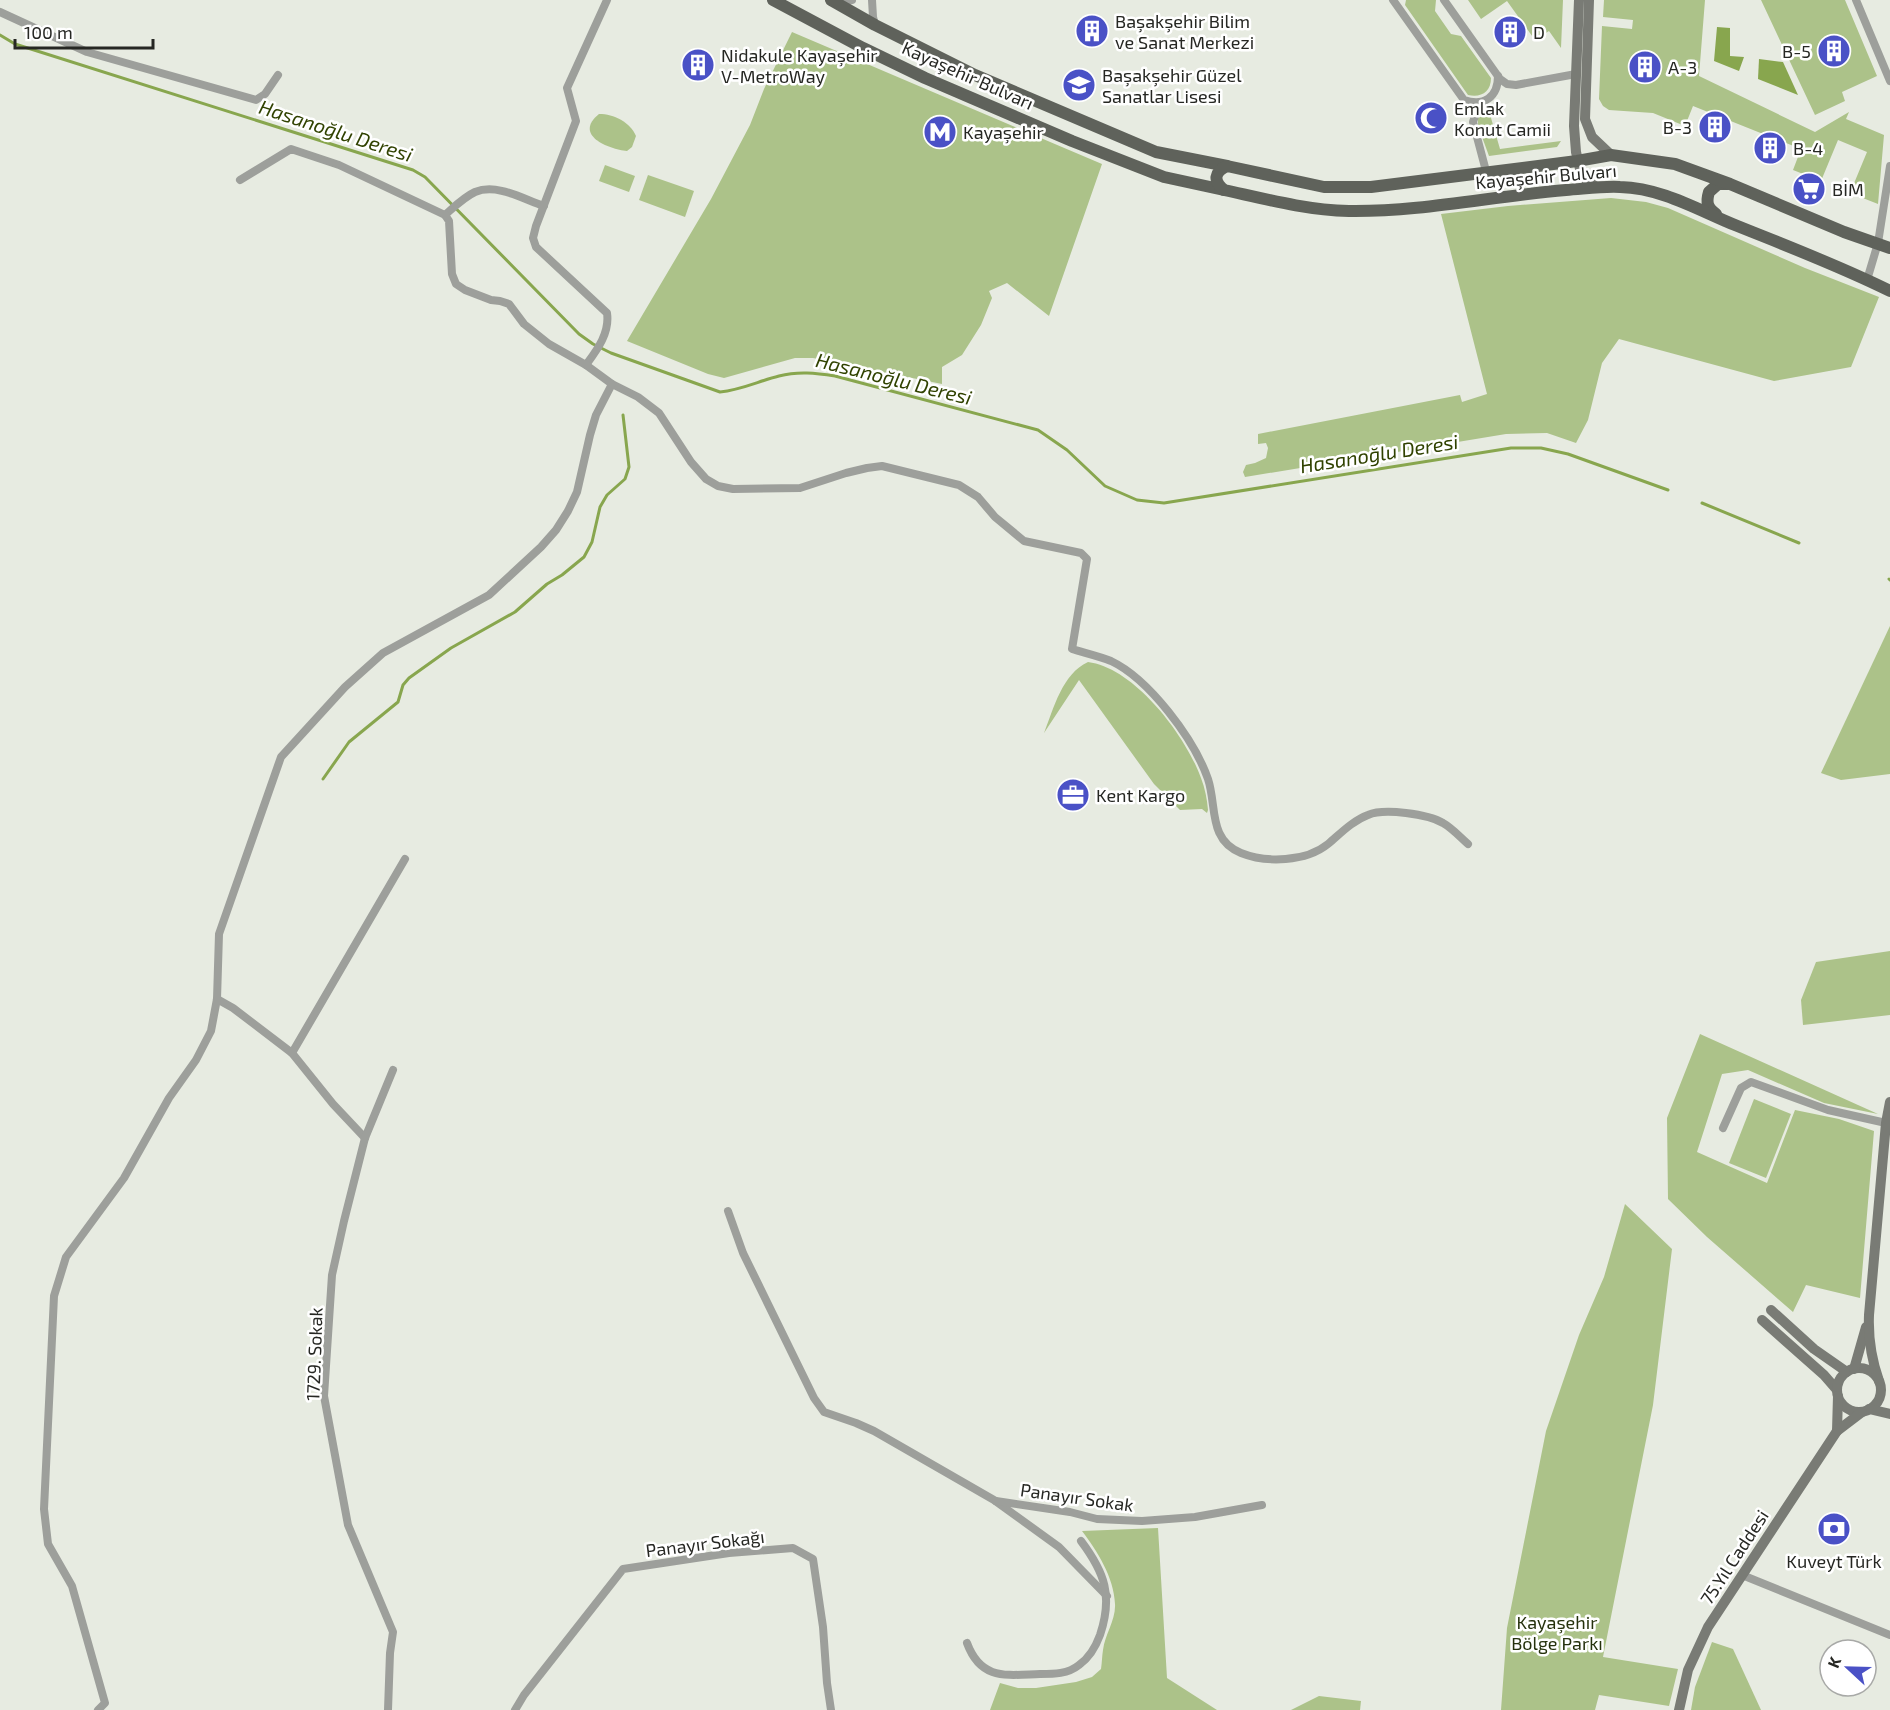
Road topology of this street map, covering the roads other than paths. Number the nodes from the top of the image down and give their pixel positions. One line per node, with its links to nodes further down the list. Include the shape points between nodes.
1 (607, 0): 27 (street, via 567,88 576,121)
2 (773, 0): 26 (main road, Kayaşehir Bulvarı, via 925,78 1072,141 1164,177)
3 (852, 0): 10 (street)
4 (872, 0): 12 (street)
5 (1393, 0): 17 (street, via 1464,100)
6 (1444, 0): 15 (street)
7 (1579, 0): 13 (street)
8 (1589, 0): 18 (street, via 1585,118 1592,137)
9 (1856, 0): 16 (street)
10 (833, 2): 12 (main road, Kayaşehir Bulvarı)
11 (0, 12): 14 (street, via 87,52 256,100)
12 (875, 25): 20 (main road, Kayaşehir Bulvarı, via 975,75 1156,152)
13 (1576, 74): 15 (street, via 1516,85 1507,84); 19 (street)
14 (278, 75)
15 (1498, 76): 17 (street, via 1496,90)
16 (1890, 81)
17 (1485, 101): 22 (street, via 1473,122)
18 (1611, 155): 19 (main road, Kayaşehir Bulvarı); 24 (main road, Kayaşehir Bulvarı, via 1675,164)
19 (1577, 161): 22 (main road, Kayaşehir Bulvarı); 25 (street, via 1587,182)
20 (1227, 166): 22 (main road, Kayaşehir Bulvarı, via 1324,187 1371,187); 26 (main road, via 1216,178)
21 (1890, 166): 30 (street)
22 (1486, 171)
23 (240, 180): 28 (street, via 291,149 339,165)
24 (1730, 184): 29 (main road, via 1718,184 1707,199 1710,209); 30 (main road, Kayaşehir Bulvarı)
25 (1598, 188): 26 (main road, Kayaşehir Bulvarı, via 1350,211 1312,209); 29 (main road, Kayaşehir Bulvarı, via 1620,186 1657,193)
26 (1224, 190)
27 (544, 206): 28 (street, via 497,189 485,189); 33 (street, via 533,238 536,247 607,313 605,336)
28 (448, 212): 33 (street, via 456,284 509,304 524,324 549,344)
29 (1729, 223): 31 (main road, Kayaşehir Bulvarı)
30 (1884, 245): 31 (street)
31 (1867, 280): 32 (main road, Kayaşehir Bulvarı)
32 (1890, 291)
33 (586, 364): 34 (street)
34 (612, 384): 35 (street, via 659,412 691,462 718,486 800,488 882,466 959,485 978,497 1024,542 1081,553 1087,559 1072,649 1124,669 1168,712 1184,733 1208,780 1218,834 1228,847 1241,854 1287,859 1313,854 1369,814 1390,812 1443,823); 37 (street, via 596,415 577,492 541,548 489,595 383,653 345,687 282,758 219,934)
35 (1468, 844)
36 (405, 859): 38 (street)
37 (217, 999): 38 (street); 61 (street, via 211,1031 196,1060 169,1098 124,1178 66,1257 54,1296 44,1509 48,1544 72,1586 105,1703)
38 (292, 1053): 43 (street)
39 (393, 1070): 43 (street, 1729. Sokak)
40 (1890, 1102): 41 (street)
41 (1886, 1123): 42 (street, via 1828,1110 1751,1082 1741,1088); 46 (street)
42 (1723, 1128)
43 (365, 1138): 62 (street, 1729. Sokak, via 332,1275 324,1396 348,1525 393,1632)
44 (728, 1211): 54 (street, via 742,1253 824,1412 874,1431)
45 (1772, 1310): 48 (street, via 1814,1349)
46 (1869, 1315): 48 (street); 49 (street, via 1871,1359)
47 (1762, 1320): 50 (street, via 1824,1375)
48 (1850, 1370): 49 (street, via 1868,1370); 50 (street, via 1840,1380)
49 (1883, 1387): 51 (street, via 1877,1402)
50 (1838, 1393): 51 (street, via 1845,1407); 53 (street)
51 (1866, 1410): 52 (street); 53 (street)
52 (1890, 1413)
53 (1837, 1431): 57 (street, 75.Yıl Caddesi)
54 (994, 1500): 55 (street, Panayır Sokak, via 1097,1519 1142,1521 1195,1517); 58 (street, via 1059,1547)
55 (1262, 1505)
56 (1082, 1541): 58 (street, via 1100,1570)
57 (1742, 1575): 59 (street); 65 (street, 75.Yıl Caddesi, via 1699,1645)
58 (1107, 1596): 60 (street, via 1097,1642 1080,1665 1067,1672 1002,1675 980,1664)
59 (1890, 1635)
60 (968, 1643)
61 (98, 1710)
62 (388, 1710)
63 (515, 1710): 64 (street, Panayır Sokağı, via 623,1569 793,1548 813,1559)
64 (831, 1710)
65 (1679, 1710)

